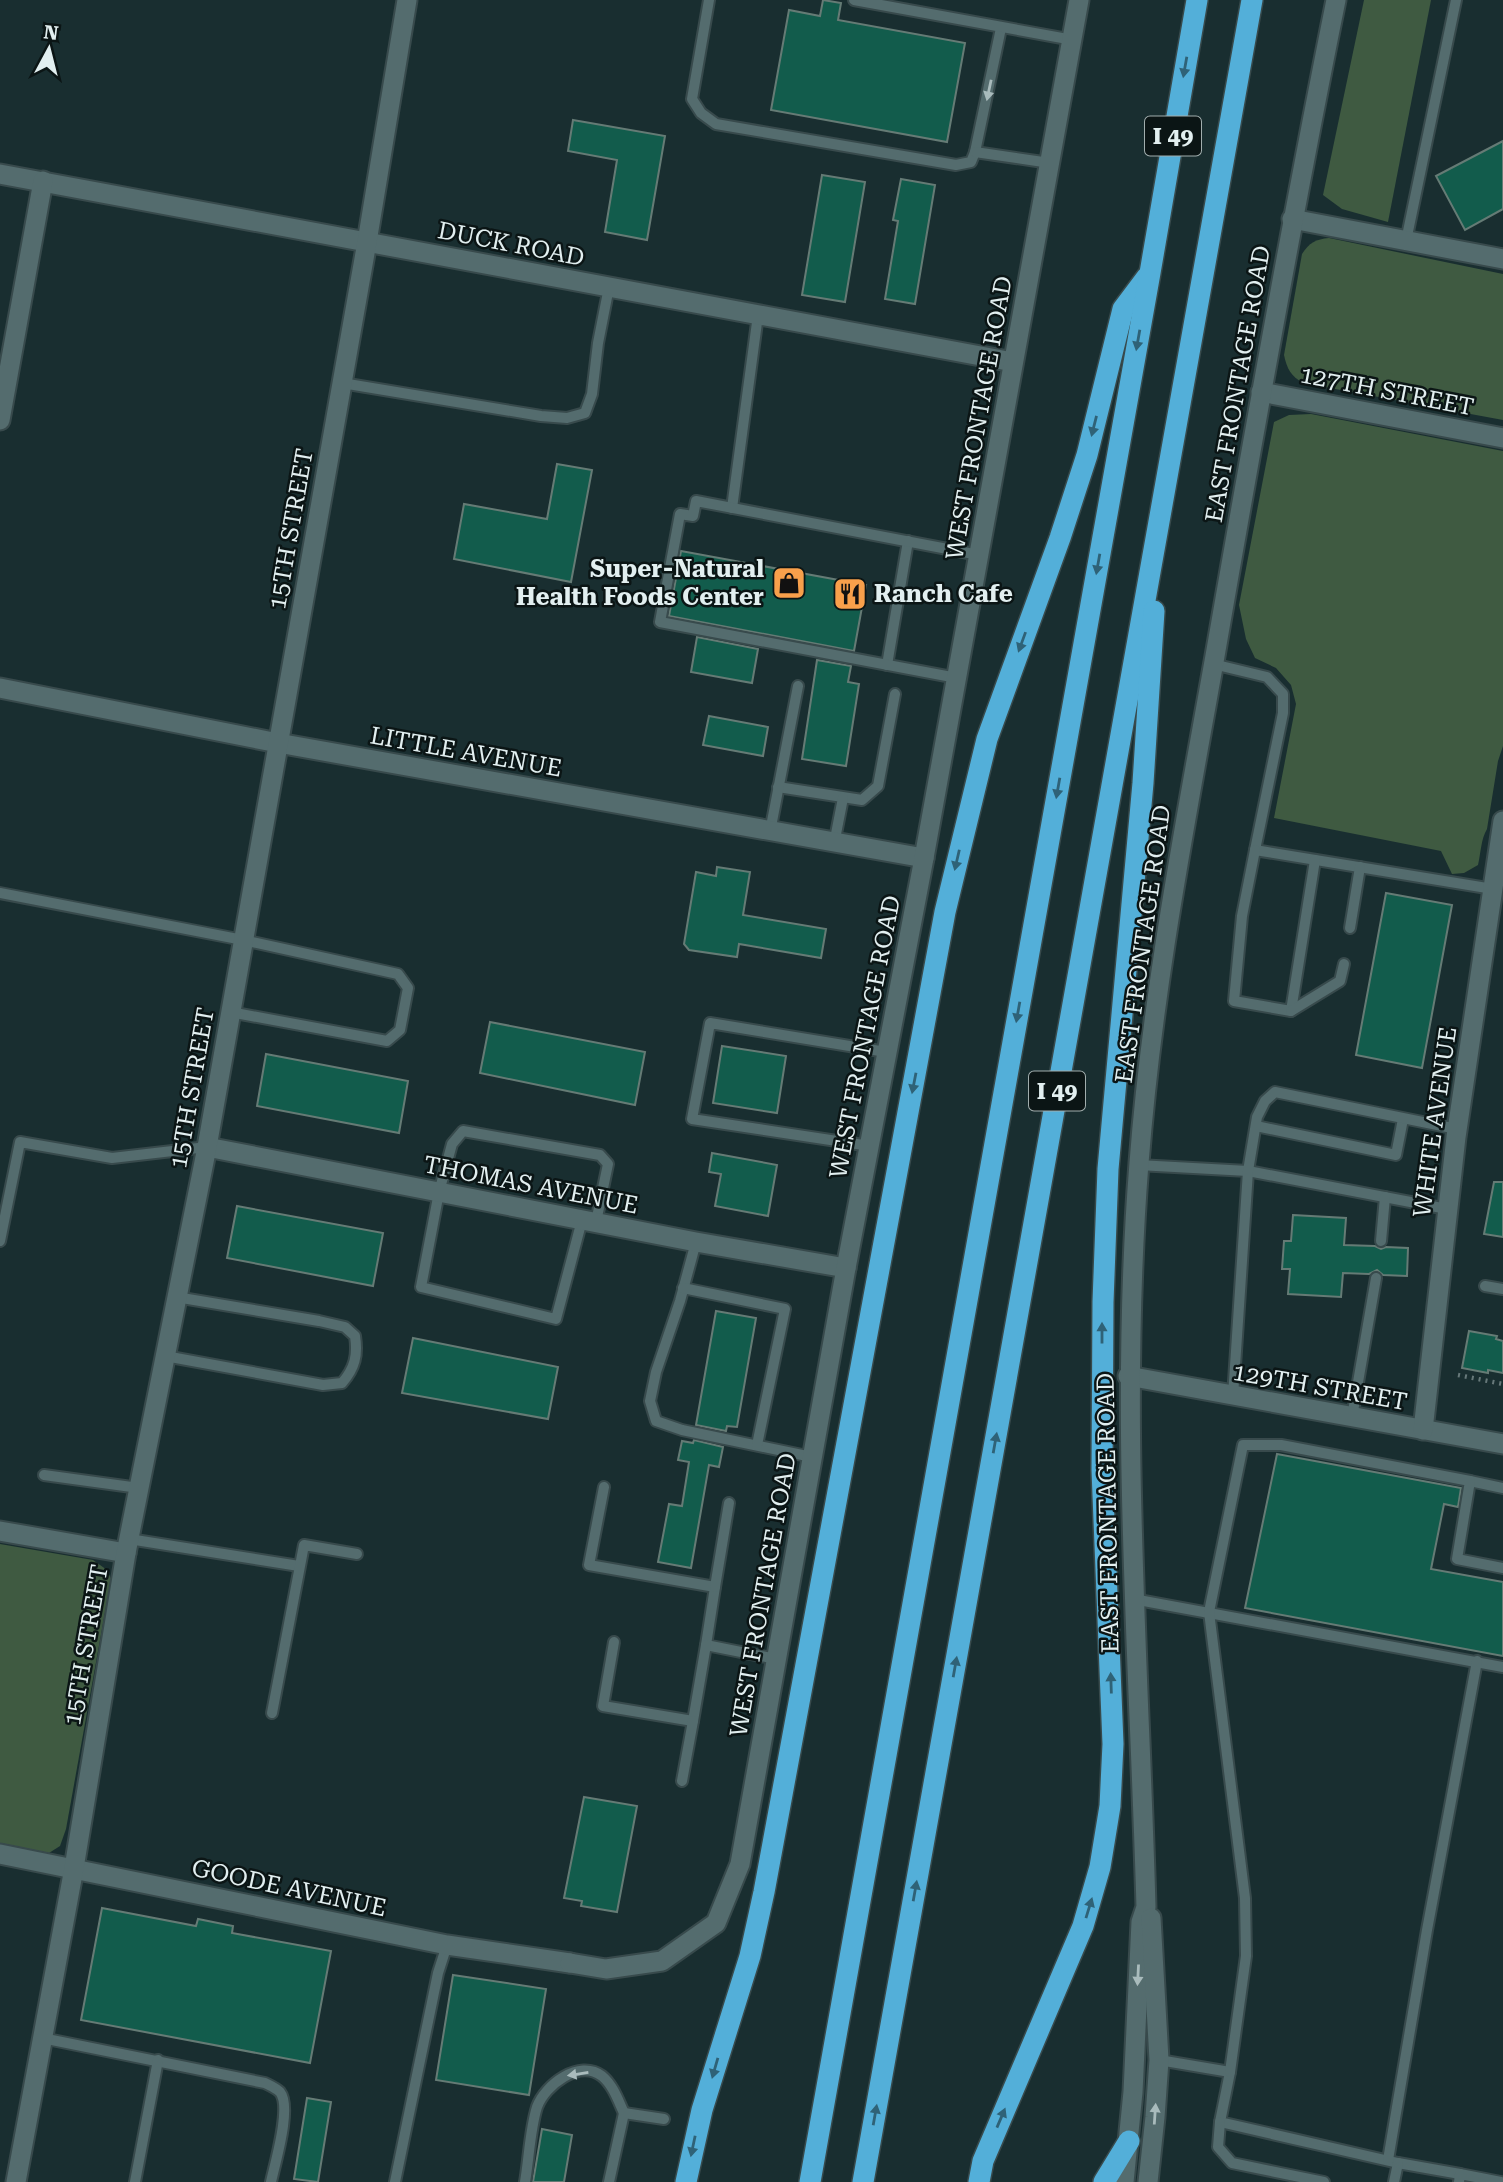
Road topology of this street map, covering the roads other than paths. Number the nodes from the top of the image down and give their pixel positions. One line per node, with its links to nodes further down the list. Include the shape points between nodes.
1 (407, 0): 17 (street, 15TH STREET)
2 (709, 0): 11 (lane, via 692,99 716,124 956,165 971,162)
3 (854, 0): 9 (lane)
4 (1079, 0): 10 (street, WEST FRONTAGE ROAD)
5 (1197, 0): 19 (highway, I 49, one-way to 19)
6 (1252, 0): 30 (highway, I 49)
7 (1336, 0): 15 (street, EAST FRONTAGE ROAD)
8 (1456, 0): 16 (lane)
9 (1001, 29): 10 (lane); 11 (lane, one-way to 11)
10 (1073, 40): 12 (street, WEST FRONTAGE ROAD)
11 (975, 152): 12 (lane)
12 (1050, 163): 22 (street, WEST FRONTAGE ROAD)
13 (0, 174): 14 (street, DUCK ROAD)
14 (43, 181): 17 (street, DUCK ROAD); 25 (street)
15 (1292, 219): 16 (street); 24 (street, EAST FRONTAGE ROAD)
16 (1406, 241): 18 (street)
17 (367, 242): 20 (street, DUCK ROAD); 23 (street, 15TH STREET)
18 (1503, 259)
19 (1150, 273): 127 (highway, one-way to 127, via 1123,309 1087,455 987,739 964,828 944,912 764,1892); 128 (highway, I 49, one-way to 128)
20 (609, 287): 21 (street, DUCK ROAD); 23 (lane, via 585,413 566,418 541,415)
21 (758, 315): 22 (street, DUCK ROAD); 27 (lane)
22 (1013, 362): 29 (street, WEST FRONTAGE ROAD)
23 (342, 383): 37 (street, 15TH STREET)
24 (1261, 392): 26 (street, 127TH STREET); 31 (street, EAST FRONTAGE ROAD)
25 (0, 419)
26 (1503, 438)
27 (732, 508): 28 (lane); 32 (lane, via 696,501 693,516 680,514 660,622)
28 (908, 541): 29 (lane); 32 (lane)
29 (979, 555): 33 (street, WEST FRONTAGE ROAD)
30 (1150, 565): 120 (highway, one-way to 30, via 983,2161 1083,1926 1100,1867 1110,1806 1113,1744 1101,1470 1103,1302 1108,1170 1156,587); 129 (highway, I 49, one-way to 30)
31 (1213, 664): 43 (lane, via 1266,677 1283,694); 60 (street, EAST FRONTAGE ROAD, via 1169,911)
32 (887, 665): 33 (lane)
33 (957, 678): 44 (street, WEST FRONTAGE ROAD)
34 (798, 686): 38 (lane)
35 (0, 688): 37 (street, LITTLE AVENUE)
36 (895, 694): 39 (lane, via 878,786 862,800)
37 (278, 743): 41 (street, LITTLE AVENUE); 50 (street, 15TH STREET)
38 (778, 787): 39 (lane); 41 (lane)
39 (843, 798): 42 (lane)
40 (1503, 821): 47 (street, WHITE AVENUE)
41 (770, 832): 42 (street, LITTLE AVENUE)
42 (834, 844): 44 (street, LITTLE AVENUE)
43 (1255, 850): 45 (lane); 52 (lane, via 1242,916 1234,1001)
44 (924, 859): 54 (street, WEST FRONTAGE ROAD)
45 (1315, 860): 46 (lane); 52 (lane)
46 (1360, 867): 47 (lane); 49 (lane)
47 (1493, 889): 57 (street, WHITE AVENUE)
48 (0, 893): 50 (lane)
49 (1350, 928)
50 (243, 940): 53 (street, 15TH STREET); 53 (lane, via 398,974 408,988 400,1030 387,1041)
51 (1344, 964): 52 (lane, via 1340,981)
52 (1291, 1011)
53 (230, 1012): 59 (street, 15TH STREET)
54 (886, 1052): 58 (street, WEST FRONTAGE ROAD); 58 (lane, via 709,1023 692,1119)
55 (1403, 1119): 56 (lane, via 1275,1092 1265,1101); 56 (lane, via 1396,1155); 57 (lane)
56 (1256, 1126): 61 (lane)
57 (1457, 1129): 64 (street, WHITE AVENUE)
58 (870, 1146): 69 (street, WEST FRONTAGE ROAD)
59 (207, 1147): 62 (street, THOMAS AVENUE); 66 (lane, via 113,1158 20,1142); 74 (street, 15TH STREET)
60 (1138, 1165): 61 (lane); 76 (street, EAST FRONTAGE ROAD)
61 (1248, 1171): 63 (lane); 77 (lane)
62 (439, 1192): 65 (street, THOMAS AVENUE); 65 (lane, via 452,1144 463,1131 600,1155 608,1164); 65 (lane, via 421,1287 556,1319)
63 (1385, 1197): 64 (lane); 67 (lane)
64 (1447, 1209): 79 (street, WHITE AVENUE)
65 (589, 1221): 68 (street, THOMAS AVENUE)
66 (0, 1241)
67 (1381, 1241)
68 (696, 1242): 69 (street, THOMAS AVENUE); 72 (lane)
69 (846, 1268): 82 (street, WEST FRONTAGE ROAD)
70 (1376, 1278): 78 (lane)
71 (1485, 1286): 73 (lane)
72 (683, 1288): 81 (lane, via 785,1310); 81 (lane, via 654,1381 650,1401 656,1421)
73 (1503, 1289)
74 (176, 1297): 75 (street, 15TH STREET); 75 (lane, via 345,1328 355,1336 358,1351 353,1371 342,1383 323,1385)
75 (165, 1356): 86 (street, 15TH STREET)
76 (1128, 1377): 77 (street, 129TH STREET); 95 (street, EAST FRONTAGE ROAD)
77 (1233, 1396): 78 (street, 129TH STREET)
78 (1352, 1417): 79 (street, 129TH STREET)
79 (1423, 1430): 80 (street, 129TH STREET)
80 (1503, 1444)
81 (757, 1445): 82 (lane)
82 (812, 1457): 99 (street, WEST FRONTAGE ROAD)
83 (44, 1475): 86 (lane)
84 (1470, 1481): 87 (lane); 93 (lane, via 1457,1559); 96 (lane, via 1281,1445 1243,1445)
85 (604, 1487): 94 (lane, via 589,1565)
86 (139, 1488): 90 (street, 15TH STREET)
87 (1503, 1488)
88 (729, 1503): 94 (lane)
89 (0, 1531): 90 (street)
90 (128, 1546): 92 (lane); 106 (street, 15TH STREET)
91 (357, 1554): 92 (lane, via 304,1545)
92 (299, 1566): 102 (lane)
93 (1503, 1568)
94 (715, 1587): 98 (lane)
95 (1133, 1599): 96 (lane); 107 (street, EAST FRONTAGE ROAD)
96 (1209, 1612): 100 (lane); 113 (lane, via 1245,1898 1245,1956)
97 (614, 1642): 103 (lane, via 603,1706)
98 (706, 1646): 99 (lane); 103 (lane)
99 (776, 1659): 109 (street, WEST FRONTAGE ROAD, via 740,1864 716,1923 662,1961 607,1969)
100 (1477, 1661): 101 (lane); 118 (lane, via 1427,1930)
101 (1503, 1667)
102 (272, 1713)
103 (693, 1721): 104 (lane)
104 (682, 1781)
105 (0, 1854): 106 (street, GOODE AVENUE)
106 (74, 1868): 108 (street, GOODE AVENUE); 110 (street, 15TH STREET)
107 (1146, 1907): 112 (street, EAST FRONTAGE ROAD, via 1152,1921); 117 (street, EAST FRONTAGE ROAD, one-way to 117, via 1141,1922)
108 (447, 1945): 109 (street, GOODE AVENUE); 124 (lane)
109 (570, 1963)
110 (42, 2038): 111 (lane); 121 (street, 15TH STREET)
111 (158, 2060): 122 (lane); 123 (lane, via 265,2083 279,2091 284,2115)
112 (1159, 2060): 113 (lane); 132 (street, EAST FRONTAGE ROAD, one-way to 112)
113 (1230, 2072): 116 (lane)
114 (624, 2113): 115 (lane); 125 (lane, one-way to 125, via 612,2086 600,2074 586,2070 551,2085 538,2106); 126 (lane)
115 (664, 2119)
116 (1220, 2122): 118 (lane); 133 (lane, via 1218,2147 1232,2163)
117 (1129, 2141): 130 (highway); 131 (street, EAST FRONTAGE ROAD)
118 (1393, 2162): 119 (lane); 134 (lane)
119 (1459, 2178): 135 (lane)
120 (980, 2181)
121 (16, 2182)
122 (135, 2182)
123 (271, 2182)
124 (395, 2182)
125 (525, 2182)
126 (609, 2182)
127 (686, 2182)
128 (810, 2182)
129 (863, 2182)
130 (1104, 2182)
131 (1124, 2182)
132 (1148, 2182)
133 (1324, 2182)
134 (1394, 2182)
135 (1501, 2182)

